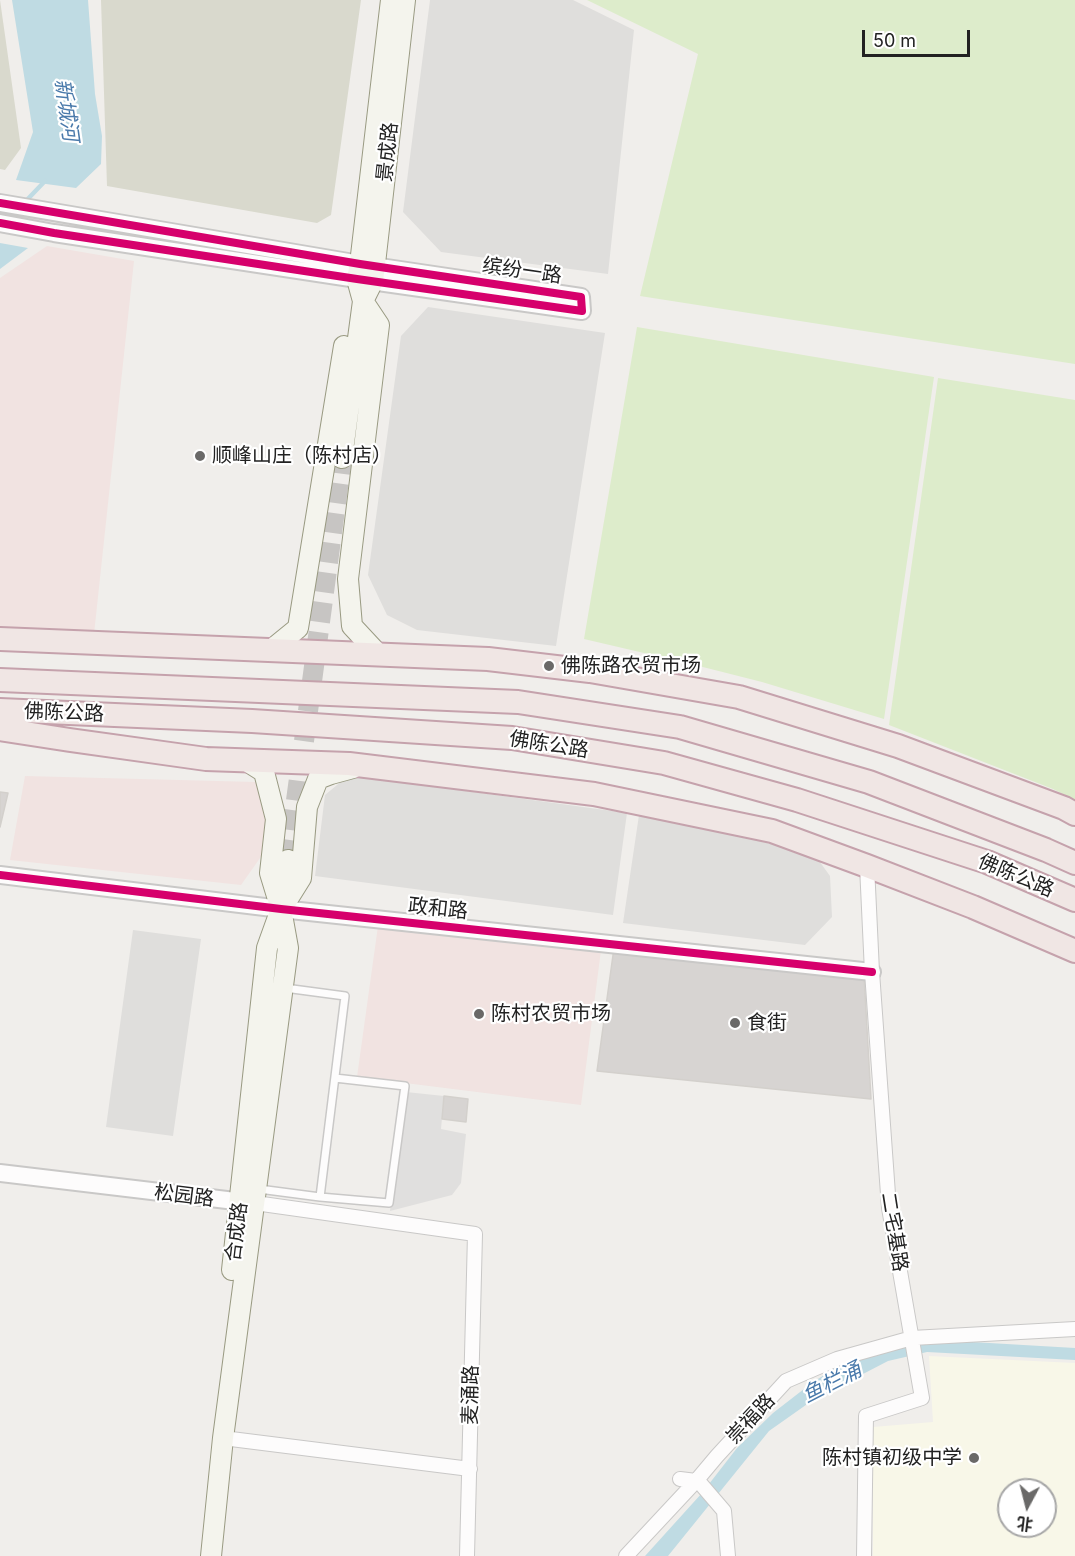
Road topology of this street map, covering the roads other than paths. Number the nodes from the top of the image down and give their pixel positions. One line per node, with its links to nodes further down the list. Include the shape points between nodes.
1 (391, 0): 5 (main road, 景成路)
2 (405, 0): 5 (main road, 景成路)
3 (0, 203): 5 (street, 缤纷一路)
4 (0, 223): 5 (street, 缤纷一路)
5 (366, 273): 5 (street, 缤纷一路, via 582,311 581,297); 6 (main road, 景成路)
6 (363, 301): 7 (main road, 景成路); 9 (main road, via 348,319 298,628); 10 (main road, via 379,325 348,579 352,626)
7 (342, 458)
8 (0, 639): 9 (highway)
9 (271, 650): 10 (highway)
10 (380, 655): 16 (highway, via 488,659 590,671 739,698 898,746)
11 (0, 680): 18 (highway, 佛陈公路, via 518,702 680,727 869,782)
12 (0, 710): 21 (highway, 佛陈公路, via 512,738 664,763 797,800 987,862)
13 (0, 729): 14 (highway, via 206,759)
14 (245, 760): 15 (highway); 22 (main road, via 264,772 276,819 270,873)
15 (366, 766): 19 (highway, via 594,794 772,831); 22 (main road, via 318,779 307,807 301,878)
16 (1075, 814)
17 (288, 860): 22 (main road, 合成路)
18 (1075, 863)
19 (867, 866): 23 (highway); 24 (street, 二宅基路)
20 (0, 875): 22 (street, 政和路)
21 (1075, 900)
22 (281, 909): 24 (street, 政和路); 25 (main road, 合成路, via 288,948); 29 (main road, 合成路, via 267,948)
23 (1075, 951)
24 (872, 972): 32 (street, 二宅基路, via 888,1209)
25 (282, 988): 26 (lane, via 345,996); 29 (main road, 合成路)
26 (335, 1078): 28 (lane); 28 (lane, via 405,1086 389,1203)
27 (0, 1173): 29 (street, 松园路)
28 (320, 1197): 29 (lane)
29 (250, 1198): 30 (street, 松园路); 33 (main road, 合成路); 37 (main road, 合成路)
30 (475, 1234): 34 (street, 麦涌路)
31 (1075, 1329): 32 (street, 崇福路)
32 (912, 1338): 36 (street, 崇福路, via 837,1359 786,1381); 42 (street, 二宅基路, via 922,1398 866,1416)
33 (223, 1438): 34 (street); 38 (main road, 合成路)
34 (470, 1469): 39 (street, 麦涌路)
35 (680, 1479): 36 (street)
36 (698, 1482): 40 (street, 崇福路); 41 (street, via 724,1511)
37 (199, 1556)
38 (211, 1556)
39 (467, 1556)
40 (626, 1556)
41 (728, 1556)
42 (864, 1556)

